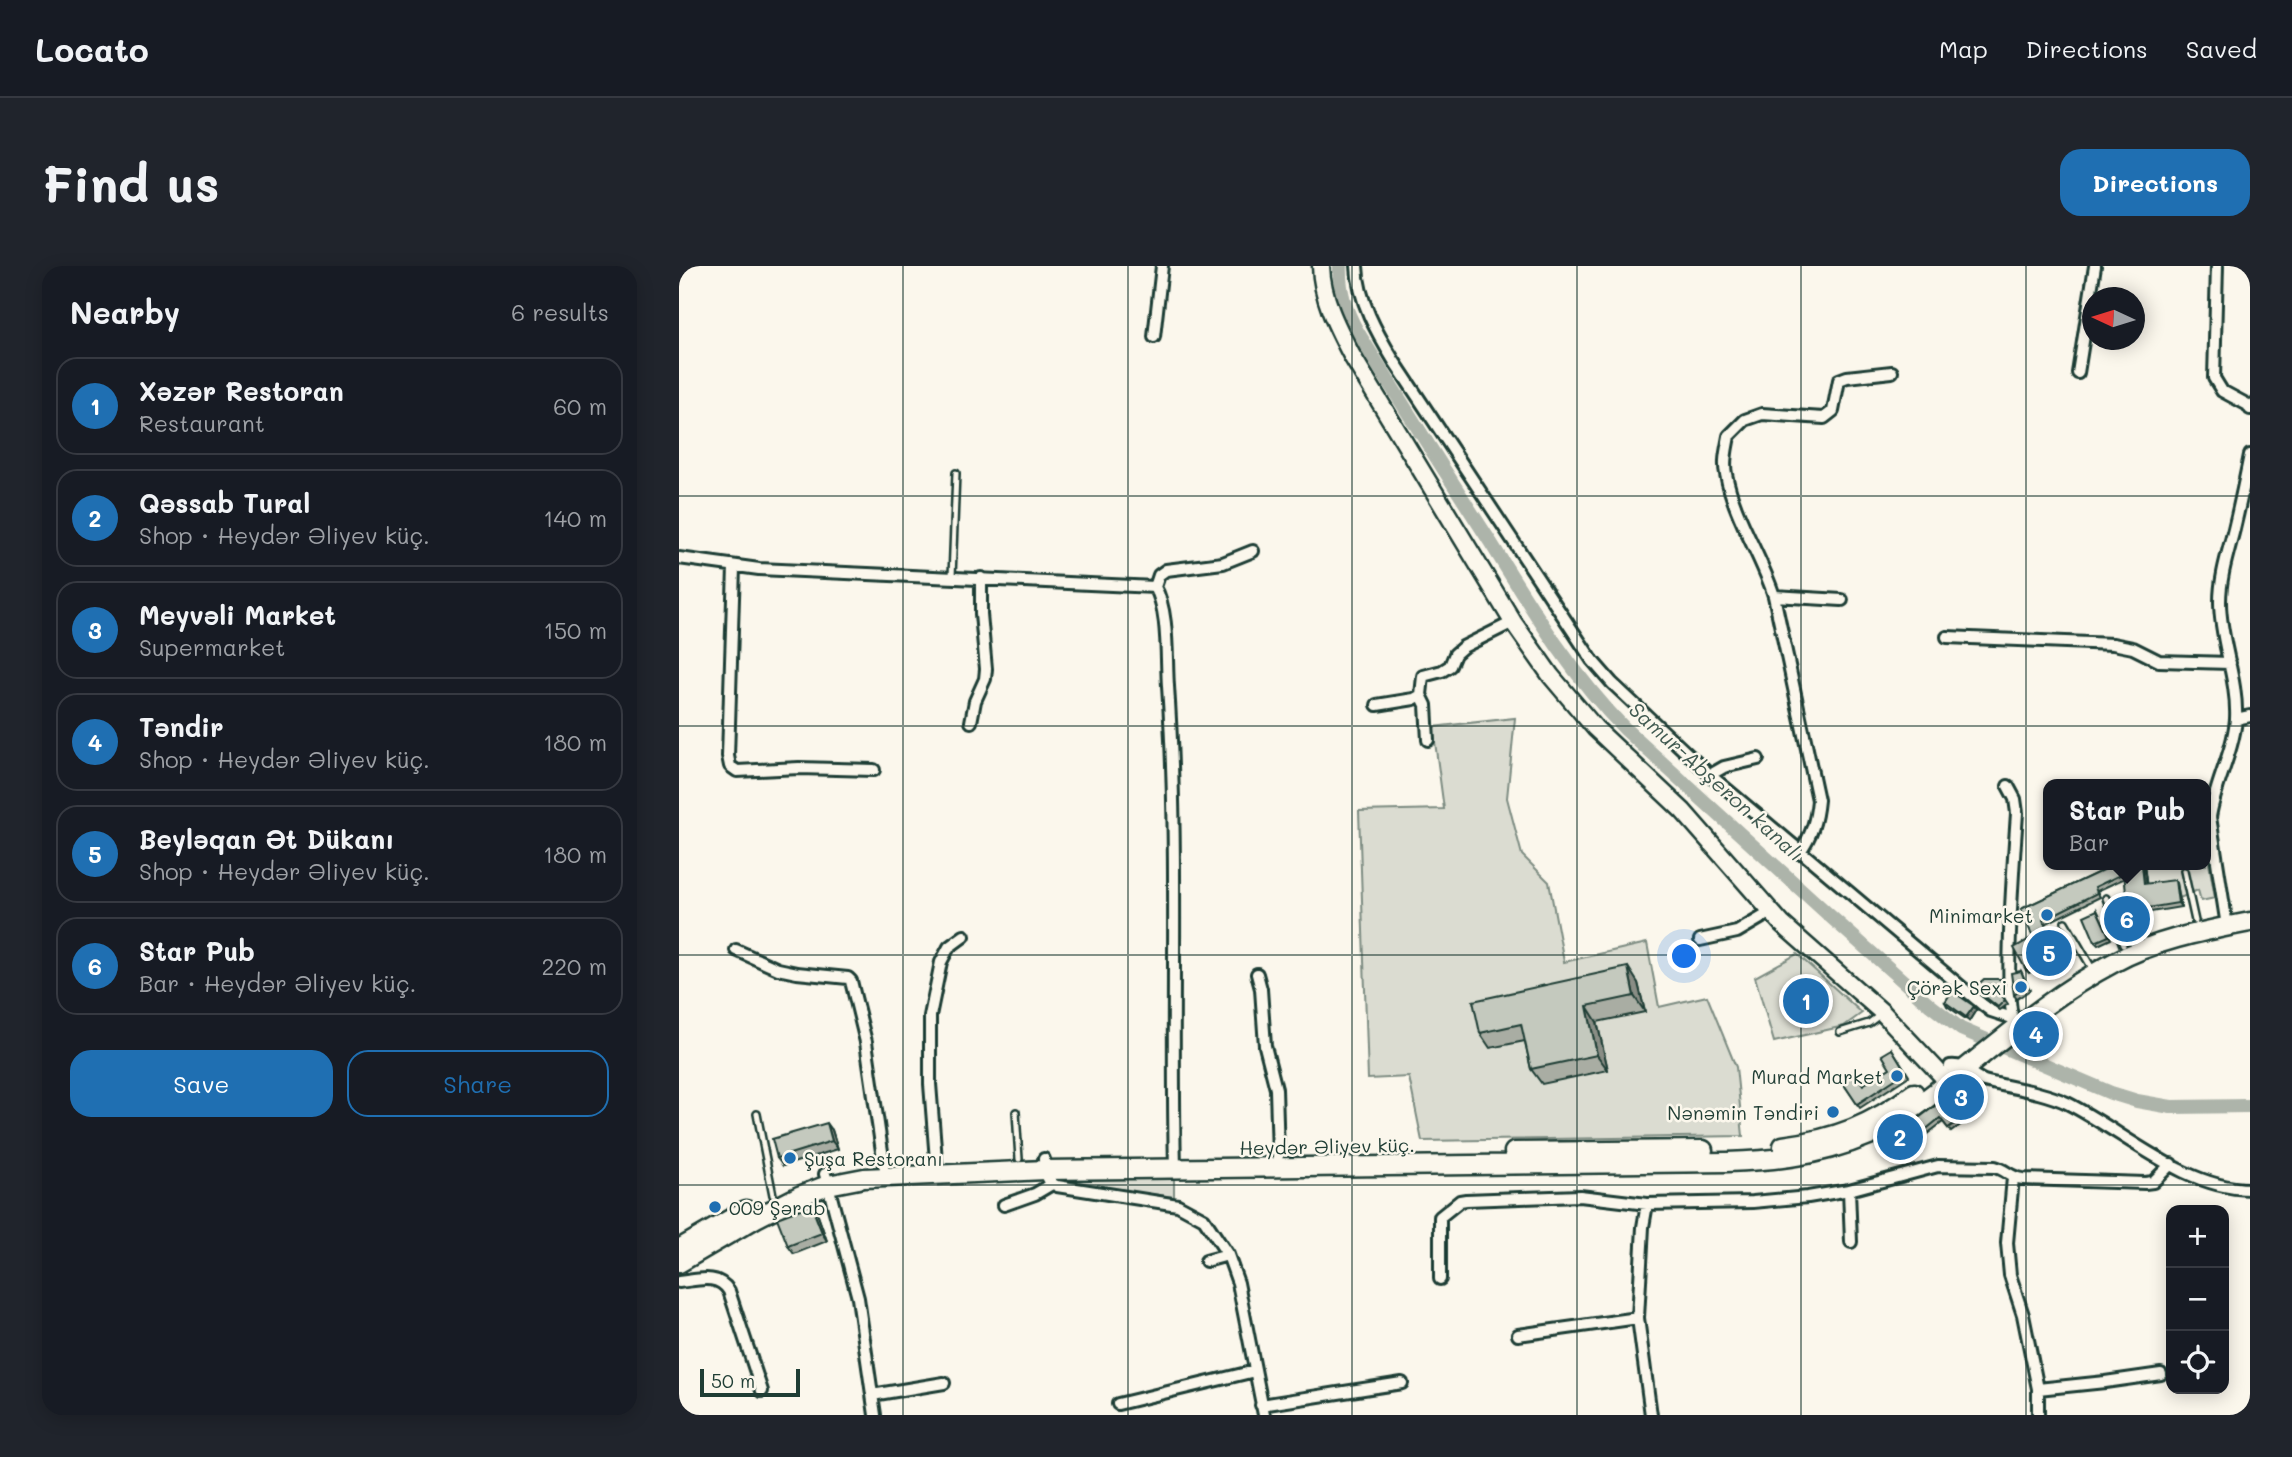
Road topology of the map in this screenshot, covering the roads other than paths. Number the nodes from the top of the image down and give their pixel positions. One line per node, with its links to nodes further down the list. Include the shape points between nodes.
1 (1162, 266): 6 (street)
2 (1321, 266): 20 (street, via 1338,330)
3 (1357, 266): 31 (street, via 1362,293 1387,349 1592,660)
4 (2095, 266): 8 (street)
5 (2217, 266): 9 (street, via 2214,378 2222,391)
6 (1154, 337)
7 (1892, 372): 18 (street, via 1839,380 1833,411 1825,418 1762,414 1745,420 1729,436 1726,474)
8 (2078, 373)
9 (2249, 405)
10 (2250, 455): 22 (street, via 2223,566 2221,626)
11 (955, 473): 15 (lane)
12 (1253, 551): 17 (street, via 1223,563 1166,570)
13 (679, 558): 14 (street)
14 (734, 567): 15 (street); 30 (street, via 730,766 737,771)
15 (952, 577): 16 (street)
16 (981, 578): 17 (street); 27 (street, via 986,669)
17 (1155, 587): 58 (street, via 1164,624 1171,732)
18 (1774, 596): 19 (street); 35 (street, via 1818,800 1817,820)
19 (1842, 600)
20 (1513, 622): 23 (street, via 1463,647 1442,671 1423,676); 39 (street, via 1595,727 1683,811)
21 (1947, 637): 22 (street, via 2113,644 2159,661)
22 (2230, 663): 26 (street)
23 (1421, 695): 24 (street); 28 (street)
24 (1377, 705)
25 (2250, 716): 26 (street)
26 (2236, 719): 33 (street)
27 (971, 722)
28 (1428, 740)
29 (1758, 759): 31 (street)
30 (874, 770)
31 (1710, 775): 35 (street)
32 (2008, 786): 51 (street, via 2017,813 2010,953)
33 (2211, 810)
34 (2211, 823): 40 (street)
35 (1799, 853): 51 (street, via 1972,997)
36 (2184, 871): 41 (lane)
37 (2106, 898): 46 (lane)
38 (2250, 909): 40 (main road)
39 (1771, 912): 45 (street, via 1737,932); 50 (street)
40 (2226, 920): 41 (main road); 43 (main road); 48 (main road)
41 (2195, 921): 46 (main road)
42 (2064, 922): 48 (lane)
43 (2250, 922)
44 (964, 936): 61 (street, via 949,947 941,962 930,1016)
45 (1700, 940)
46 (2123, 945): 48 (main road)
47 (736, 950): 60 (street, via 778,969 851,981 866,1042)
48 (2092, 968): 51 (main road)
49 (1257, 974): 56 (street, via 1265,1046 1276,1089)
50 (1883, 1013): 52 (lane); 53 (street)
51 (2013, 1025): 53 (main road)
52 (1840, 1032)
53 (1956, 1068): 56 (main road, Heydər Əliyev küç., via 1860,1127 1787,1145 1727,1150); 58 (main road, Heydər Əliyev küç., via 1909,1112 1861,1140 1816,1153 1755,1161); 59 (street, via 1984,1081 2066,1103)
54 (1016, 1112): 57 (lane)
55 (757, 1114): 67 (lane)
56 (1278, 1156): 58 (main road, Heydər Əliyev küç.)
57 (1019, 1159): 61 (main road, Heydər Əliyev küç.); 62 (main road, Heydər Əliyev küç.)
58 (1175, 1163): 62 (main road, Heydər Əliyev küç.)
59 (2171, 1164): 63 (street, via 2153,1182 2145,1183); 65 (street, via 2210,1182)
60 (884, 1165): 61 (main road, Heydər Əliyev küç.); 64 (main road, Heydər Əliyev küç.)
61 (937, 1168): 62 (main road, Heydər Əliyev küç.); 64 (main road, Heydər Əliyev küç.)
62 (1047, 1171): 69 (street, via 1035,1194); 72 (street, via 1178,1205 1204,1219)
63 (2013, 1178): 66 (street, via 1995,1167 1938,1166); 83 (street, via 2007,1243 2010,1275)
64 (826, 1180): 67 (main road, Heydər Əliyev küç.); 74 (main road, Heydər Əliyev küç.); 85 (street, via 856,1289)
65 (2250, 1189)
66 (1849, 1190): 68 (street, via 1753,1202); 70 (street)
67 (773, 1195): 71 (main road, Heydər Əliyev küç.)
68 (1647, 1203): 75 (street, via 1580,1196 1460,1202 1440,1217); 77 (street)
69 (1004, 1205)
70 (1851, 1242)
71 (679, 1249)
72 (1228, 1255): 73 (street); 79 (street)
73 (1206, 1261)
74 (679, 1263)
75 (1440, 1279)
76 (679, 1282): 84 (street, via 709,1279 725,1283)
77 (1638, 1318): 78 (street); 89 (street)
78 (1518, 1335)
79 (1255, 1371): 86 (street); 87 (street)
80 (2161, 1374): 83 (street)
81 (944, 1382): 85 (street)
82 (1402, 1383): 87 (street)
83 (2038, 1389): 90 (street)
84 (762, 1391)
85 (872, 1395): 88 (street)
86 (1118, 1404)
87 (1263, 1410)
88 (875, 1415)
89 (1651, 1415)
90 (2038, 1415)

